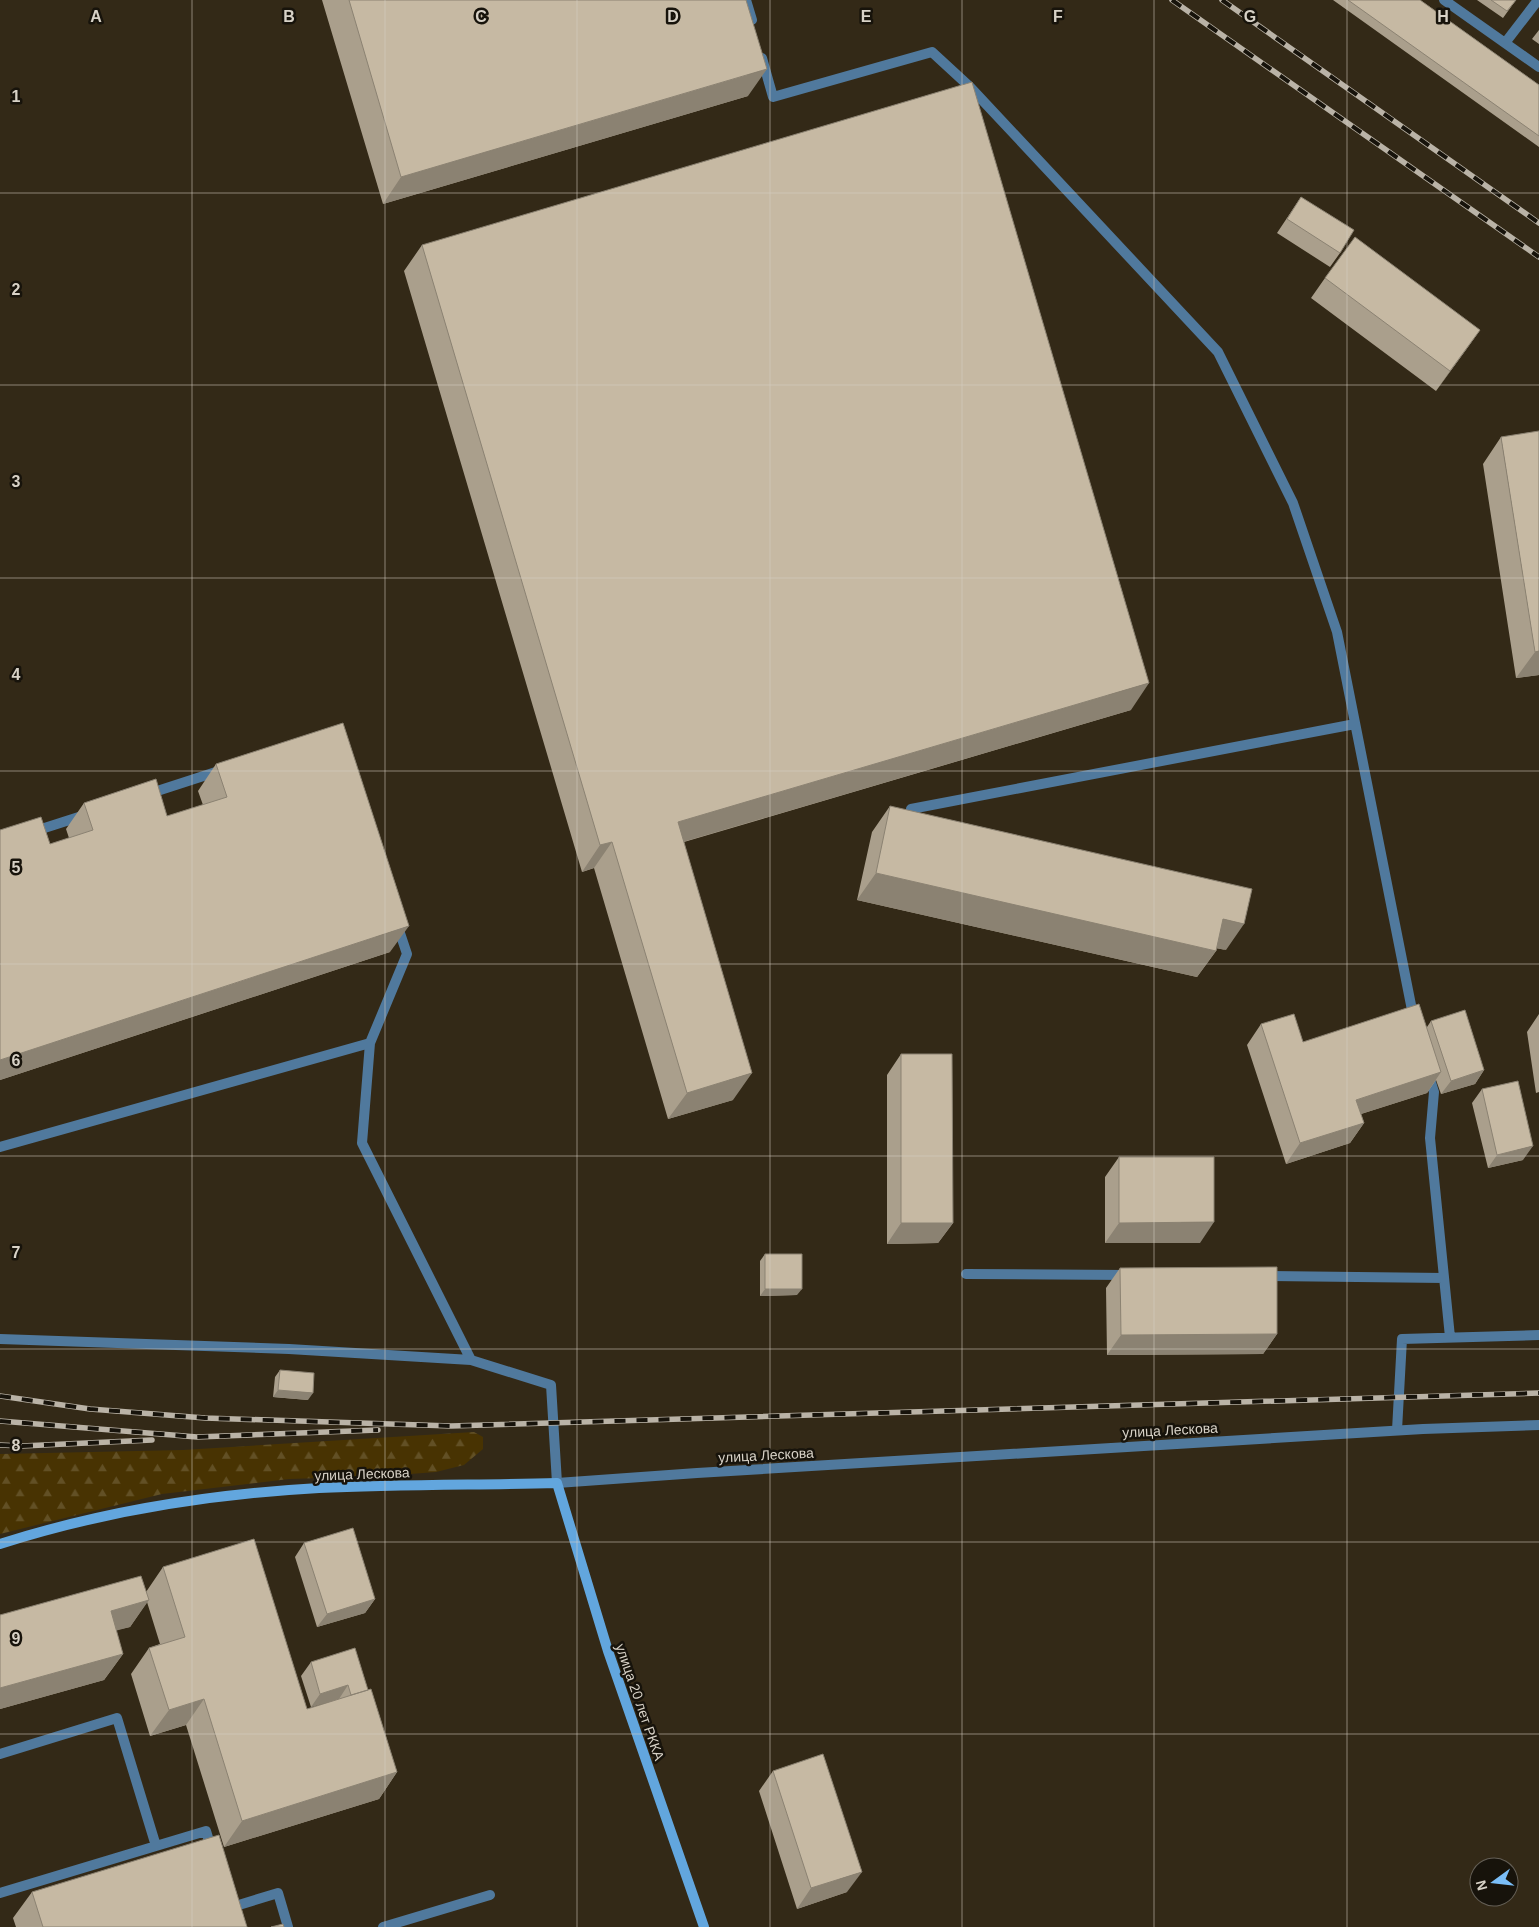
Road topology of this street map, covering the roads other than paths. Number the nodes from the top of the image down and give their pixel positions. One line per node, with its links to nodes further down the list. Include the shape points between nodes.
1 (746, 0): 4 (street)
2 (1444, 0): 5 (street)
3 (1538, 0): 5 (street)
4 (754, 26)
5 (1505, 43): 7 (street)
6 (758, 44): 8 (street, via 773,97 932,52 970,87 1218,352 1292,503 1337,632)
7 (1539, 67)
8 (1355, 724): 11 (street); 15 (street)
9 (232, 766): 10 (street)
10 (140, 797)
11 (911, 809)
12 (93, 812): 13 (street)
13 (19, 836)
14 (395, 917): 16 (street, via 407,954)
15 (1415, 1026)
16 (370, 1043): 18 (street); 26 (street, via 362,1143)
17 (1426, 1064): 22 (street, via 1434,1092 1430,1138)
18 (0, 1147)
19 (966, 1274): 20 (street)
20 (1135, 1275)
21 (1255, 1276): 22 (street)
22 (1444, 1278): 24 (street)
23 (1539, 1335): 24 (street)
24 (1450, 1337): 28 (street, via 1402,1339)
25 (0, 1339): 26 (street, via 289,1349)
26 (471, 1360): 29 (street, via 551,1385)
27 (1539, 1425): 28 (street, улица Лескова)
28 (1397, 1430): 29 (street, улица Лескова)
29 (557, 1483): 30 (main road, улица Лескова, via 319,1488 196,1499 94,1518); 39 (main road, улица 20 лет РККА, via 608,1651)
30 (0, 1544)
31 (0, 1754): 32 (street, via 118,1718)
32 (156, 1846): 33 (street, via 206,1830); 34 (street)
33 (216, 1865)
34 (0, 1893)
35 (490, 1895): 38 (street)
36 (227, 1899): 37 (street, via 229,1908 278,1893)
37 (288, 1927)
38 (383, 1927)
39 (704, 1927)

